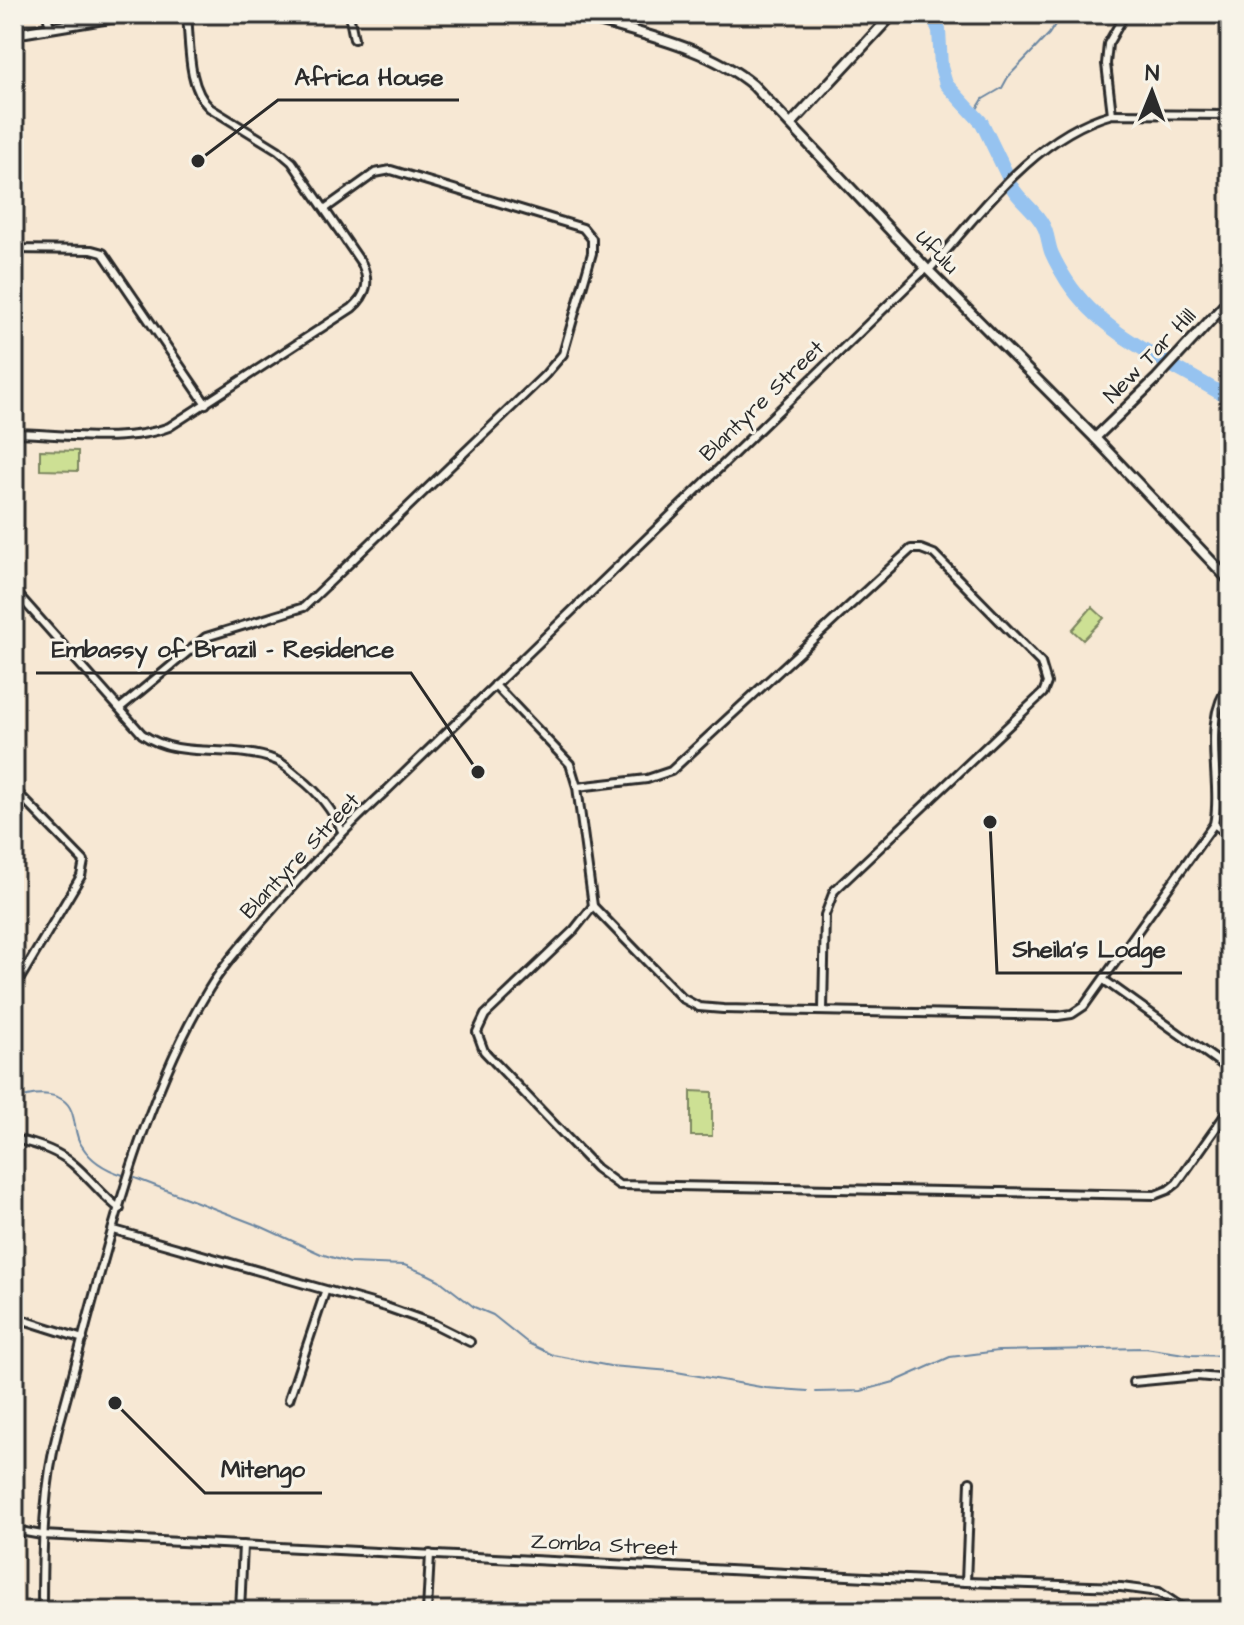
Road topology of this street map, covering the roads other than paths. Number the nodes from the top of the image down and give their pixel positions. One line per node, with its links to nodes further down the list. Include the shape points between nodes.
1 (47, 14): 8 (street)
2 (134, 14): 8 (street)
3 (187, 14): 14 (street, via 194,79 202,100 288,157)
4 (349, 14): 10 (street)
5 (576, 14): 13 (street, Ufulu, via 729,68)
6 (893, 14): 13 (street)
7 (1125, 14): 11 (street, via 1108,44)
8 (50, 28): 9 (street)
9 (14, 34)
10 (354, 39)
11 (1112, 114): 12 (street); 16 (street, Blantyre Street, via 1054,143 1005,182)
12 (1230, 115)
13 (791, 124): 16 (street, Ufulu)
14 (326, 208): 18 (street, via 365,269 362,298); 25 (street, via 375,173 391,170 583,228 592,239 592,253 563,354 304,607 206,637)
15 (14, 249): 18 (street, via 103,253)
16 (928, 269): 20 (street, Ufulu); 24 (street, Blantyre Street)
17 (1230, 299): 20 (street, New Tar Hill)
18 (206, 404): 19 (street, via 169,427 143,434)
19 (14, 433)
20 (1095, 438): 21 (street, Ufulu)
21 (1230, 581)
22 (14, 590): 25 (street)
23 (1230, 684): 28 (street, via 1216,708)
24 (495, 685): 26 (street, via 570,764); 29 (street, Blantyre Street)
25 (120, 708): 29 (street, via 142,734 167,748 242,752 278,761 314,789)
26 (577, 787): 31 (street); 35 (street, via 671,771 911,549 934,554 1041,663 1047,683 1043,693 834,891 825,915)
27 (14, 789): 33 (street, via 84,861 81,876)
28 (1214, 824): 30 (street); 32 (street)
29 (342, 831): 39 (street, Blantyre Street, via 205,996 144,1128)
30 (1230, 836)
31 (593, 906): 35 (street, via 691,1004); 37 (street, via 485,1015 477,1032 484,1051 596,1168 619,1185 1155,1195 1177,1183)
32 (1104, 980): 35 (street, via 1079,1010 1065,1015); 36 (street)
33 (16, 982): 34 (street)
34 (14, 996)
35 (823, 1009)
36 (1230, 1070)
37 (1230, 1108)
38 (14, 1139): 39 (street, via 72,1163)
39 (120, 1209): 40 (street, Blantyre Street)
40 (114, 1230): 41 (street); 43 (street, Blantyre Street)
41 (325, 1292): 44 (street, via 386,1307); 47 (street)
42 (14, 1317): 43 (street)
43 (83, 1339): 50 (street, Blantyre Street, via 53,1450)
44 (470, 1342)
45 (1230, 1379): 46 (street, via 1197,1376)
46 (1133, 1382)
47 (289, 1399)
48 (970, 1482): 53 (street)
49 (14, 1530): 50 (street, Zomba Street)
50 (42, 1535): 51 (street, Zomba Street); 54 (street, Blantyre Street)
51 (243, 1545): 52 (street, Zomba Street); 55 (street)
52 (430, 1554): 53 (street, Zomba Street); 56 (street)
53 (966, 1582): 57 (street, Zomba Street, via 1137,1588 1159,1592)
54 (42, 1611)
55 (240, 1611)
56 (427, 1611)
57 (1187, 1611)

